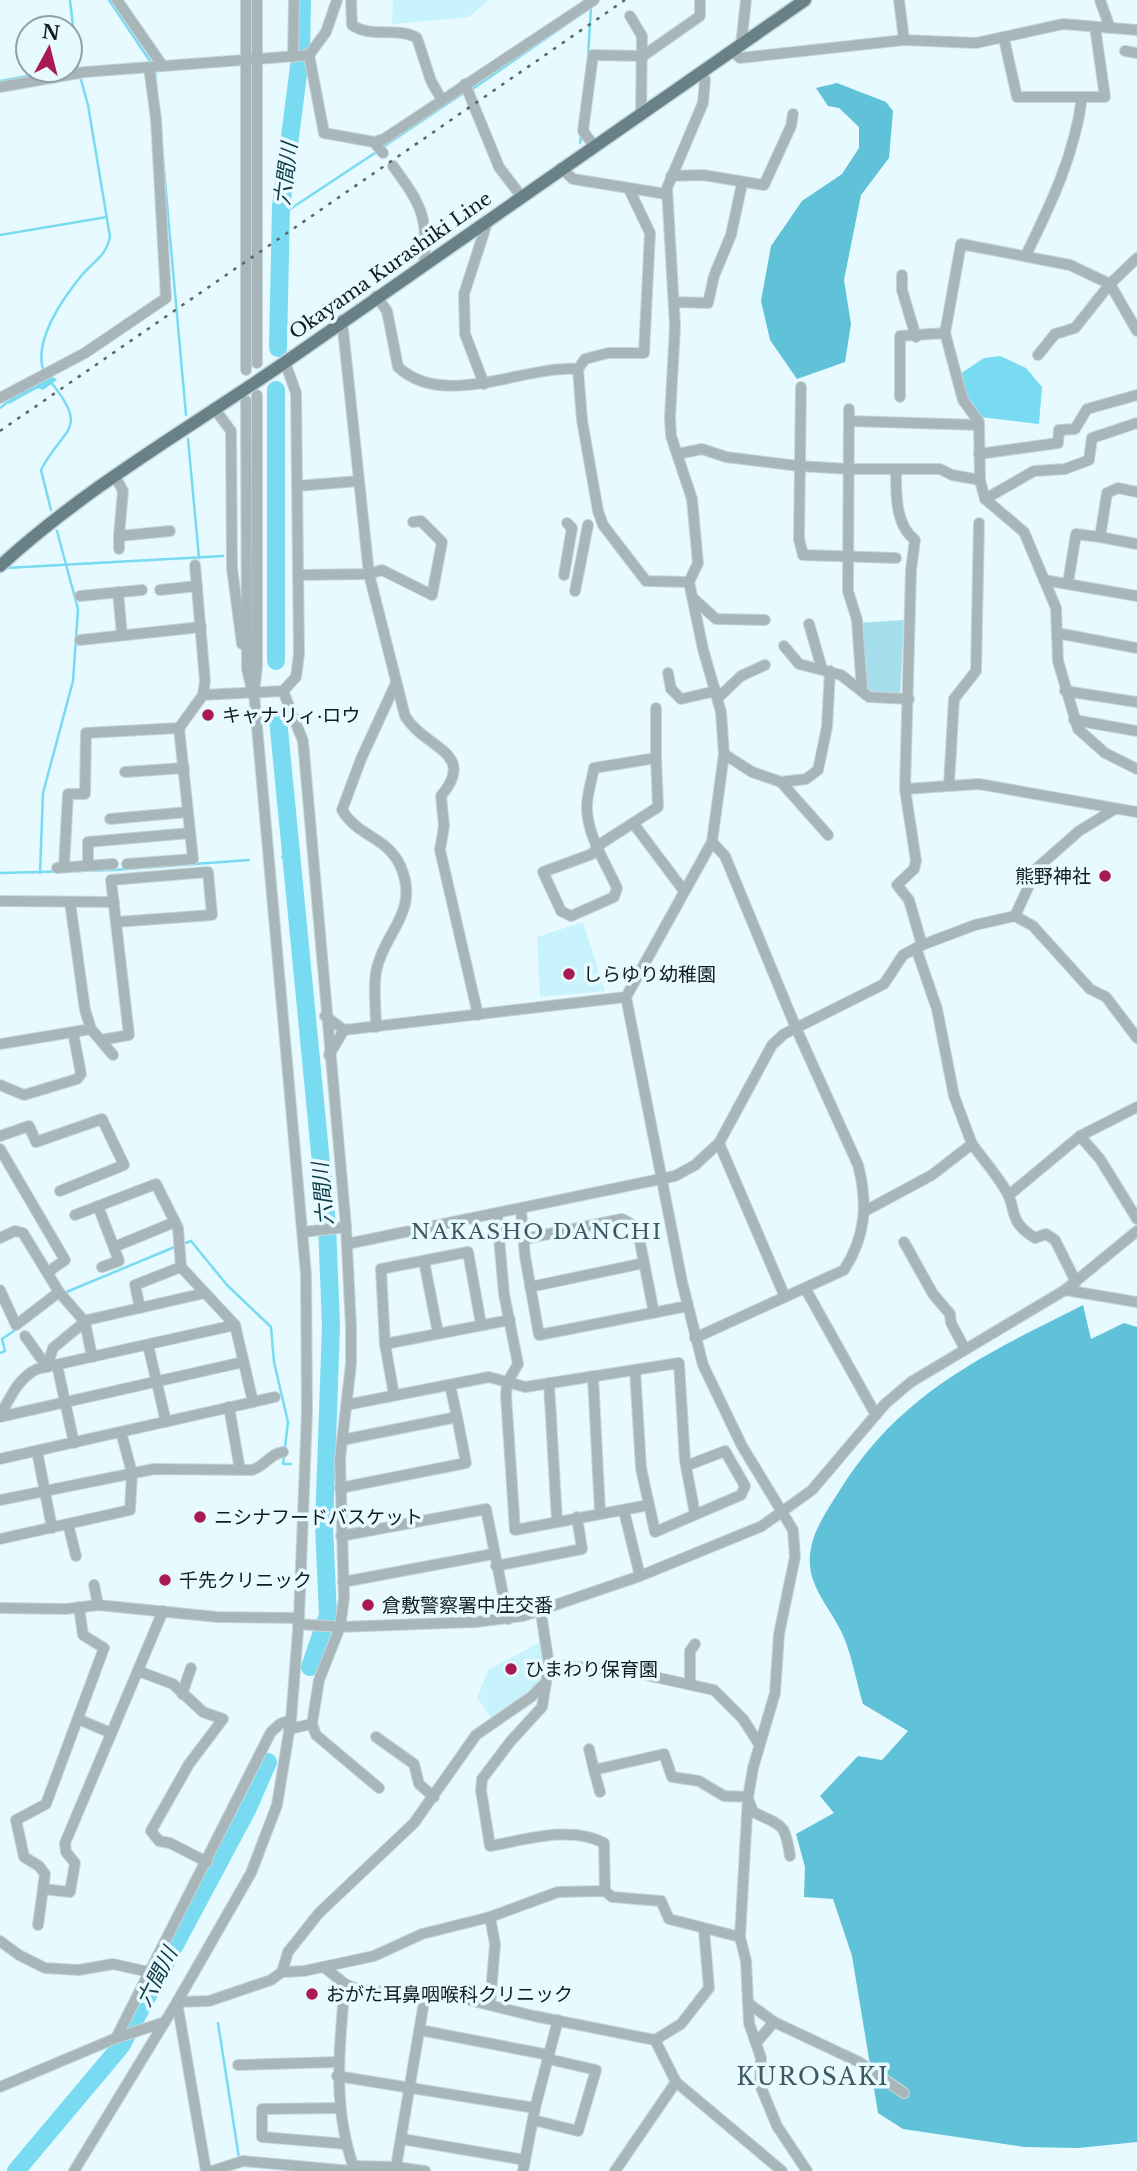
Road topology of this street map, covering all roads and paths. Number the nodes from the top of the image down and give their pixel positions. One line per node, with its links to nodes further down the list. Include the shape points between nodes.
1 (117, 0): 25 (street)
2 (246, 0): 24 (street)
3 (257, 0): 24 (street)
4 (294, 0): 22 (street)
5 (337, 0): 22 (street, via 326,32)
6 (351, 0): 30 (street, via 352,25 357,29 401,32 417,38)
7 (700, 0): 23 (street, via 700,16)
8 (746, 0): 19 (street)
9 (805, 0): 19 (main road, Okayama Kurashiki Line)
10 (899, 0): 18 (street)
11 (1101, 0): 15 (street)
12 (592, 1): 28 (street)
13 (630, 16): 23 (street, via 642,31)
14 (1095, 27): 15 (street); 17 (street, via 1063,24); 29 (street, via 1105,97)
15 (1110, 28): 16 (street)
16 (1137, 30)
17 (1004, 39): 18 (street, via 976,43); 29 (street, via 1017,97)
18 (904, 40): 19 (street, via 740,58)
19 (736, 48): 26 (main road, Okayama Kurashiki Line)
20 (1125, 51): 21 (street)
21 (1137, 53)
22 (301, 56): 24 (street); 30 (street, via 324,133 379,148 384,139)
23 (643, 56): 31 (street); 33 (street, via 593,55 583,131)
24 (252, 58): 25 (street); 55 (street); 57 (street)
25 (154, 66): 27 (street); 63 (street, via 166,298 85,353)
26 (701, 73): 31 (main road, Okayama Kurashiki Line); 36 (street, via 705,79 703,103)
27 (0, 87)
28 (467, 89): 30 (street); 40 (street, via 499,167)
29 (1082, 97): 42 (street, via 1057,194)
30 (442, 100)
31 (641, 114): 33 (main road, Okayama Kurashiki Line)
32 (793, 114): 37 (street, via 764,186)
33 (594, 146): 35 (main road, Okayama Kurashiki Line)
34 (393, 166): 44 (street, via 422,210 426,223)
35 (561, 168): 38 (street, via 573,179); 40 (main road, Okayama Kurashiki Line)
36 (671, 176): 37 (street, via 703,175); 39 (street)
37 (742, 184): 48 (street, via 708,303)
38 (629, 189): 39 (street); 56 (street, via 650,233 644,353 608,353 585,359)
39 (666, 194): 48 (street)
40 (522, 196): 41 (main road, Okayama Kurashiki Line)
41 (488, 220): 44 (main road, Okayama Kurashiki Line); 58 (street, via 464,294 465,334)
42 (1026, 255): 46 (street, via 1070,265); 51 (street, via 961,244)
43 (1137, 258): 46 (street)
44 (424, 263): 47 (main road, Okayama Kurashiki Line)
45 (902, 275): 52 (street)
46 (1110, 284): 50 (street); 53 (street, via 1075,328 1055,334)
47 (376, 296): 49 (main road, Okayama Kurashiki Line); 58 (street, via 387,311 395,358 402,371 429,383)
48 (674, 302): 70 (street, via 670,418)
49 (342, 320): 54 (main road, Okayama Kurashiki Line); 77 (street)
50 (1137, 331)
51 (945, 333): 52 (street); 69 (street, via 963,400)
52 (916, 337): 62 (street, via 900,336)
53 (1038, 355)
54 (285, 362): 65 (main road, Okayama Kurashiki Line); 78 (street, via 296,393)
55 (257, 363)
56 (578, 369): 58 (street, via 560,368); 84 (street, via 589,471)
57 (246, 370)
58 (484, 384)
59 (801, 387): 72 (street)
60 (257, 395): 124 (street)
61 (1137, 395): 71 (street, via 1087,409 1075,429 1059,430 1058,443)
62 (900, 397)
63 (0, 398)
64 (246, 401): 117 (street)
65 (214, 408): 75 (main road, Okayama Kurashiki Line); 117 (street, via 231,431 232,568)
66 (849, 409): 67 (street)
67 (849, 421): 69 (street); 73 (street)
68 (1137, 423): 80 (street, via 1092,438 1089,460 1065,469 1034,471)
69 (979, 425): 71 (street)
70 (677, 454): 72 (street, via 702,449 726,457); 98 (street, via 695,519 698,563)
71 (979, 454): 76 (street)
72 (799, 466): 73 (street); 90 (street, via 803,555)
73 (849, 469): 74 (street); 90 (street)
74 (896, 470): 76 (street, via 940,469); 127 (street, via 897,500 906,533 915,540)
75 (114, 476): 86 (street, via 123,491); 92 (main road, Okayama Kurashiki Line)
76 (980, 480): 80 (street)
77 (359, 481): 78 (street); 94 (street)
78 (297, 486): 95 (street)
79 (1137, 492): 87 (street, via 1118,488 1107,493)
80 (985, 499): 97 (street, via 1024,533)
81 (413, 522): 94 (street, via 421,522 442,542 432,595 382,570)
82 (979, 523): 139 (street, via 976,671 954,699)
83 (589, 524): 84 (street); 96 (street, via 565,523 572,528); 103 (street)
84 (603, 525): 98 (street, via 646,581)
85 (170, 531): 86 (street)
86 (119, 536): 89 (street)
87 (1100, 537): 88 (street); 99 (street, via 1076,534)
88 (1137, 544)
89 (119, 549)
90 (848, 556): 91 (street); 121 (street, via 848,592 858,620)
91 (896, 558)
92 (3, 563)
93 (195, 565): 100 (street)
94 (369, 574): 95 (street); 120 (street)
95 (298, 575): 122 (street, via 298,669)
96 (564, 575)
97 (1044, 580): 99 (street); 111 (street, via 1056,608)
98 (689, 582): 107 (street)
99 (1068, 583): 106 (street)
100 (197, 586): 102 (street); 110 (street)
101 (142, 590): 104 (street)
102 (160, 590)
103 (575, 591)
104 (118, 592): 105 (street); 112 (street)
105 (80, 596)
106 (1137, 596)
107 (693, 599): 108 (street, via 716,619); 125 (street, via 702,649)
108 (765, 620)
109 (809, 624): 118 (street)
110 (201, 627): 112 (street); 126 (street)
111 (1057, 633): 115 (street); 123 (street)
112 (122, 635): 113 (street)
113 (80, 640)
114 (784, 646): 118 (street, via 799,664)
115 (1137, 648)
116 (765, 665): 125 (street)
117 (247, 669): 124 (street)
118 (826, 670): 121 (street); 138 (street, via 827,727 818,770 806,779)
119 (668, 673): 125 (street, via 671,689 681,698)
120 (397, 682): 161 (street, via 413,729 456,765 455,776 441,796 444,826 440,850); 163 (street, via 342,810 351,825 384,844 399,863 406,884 402,916 376,971)
121 (862, 690): 127 (street, via 879,700)
122 (283, 691): 124 (street); 162 (street, via 303,741)
123 (1065, 691): 128 (street); 130 (street)
124 (254, 694): 126 (street); 192 (street)
125 (717, 694): 133 (street)
126 (203, 695): 131 (street)
127 (909, 699): 140 (street)
128 (1137, 702)
129 (656, 708): 134 (street)
130 (1074, 720): 132 (street); 136 (street, via 1089,742)
131 (179, 728): 135 (street); 152 (street, via 86,733 85,794 68,794 61,868)
132 (1137, 731)
133 (724, 754): 138 (street, via 752,772); 148 (street)
134 (656, 758): 145 (street, via 658,807); 149 (street, via 594,768 587,805)
135 (184, 768): 137 (street); 142 (street)
136 (1137, 769)
137 (125, 772)
138 (781, 782): 147 (street)
139 (950, 785): 140 (street); 141 (street, via 979,784)
140 (905, 789): 159 (street, via 916,861 897,885 909,900)
141 (1115, 809): 143 (street); 157 (street, via 1079,831 1037,868)
142 (188, 812): 144 (street); 146 (street)
143 (1137, 812)
144 (110, 819)
145 (633, 823): 149 (street); 153 (street)
146 (190, 833): 151 (street, via 193,859); 152 (street, via 88,842)
147 (828, 835)
148 (712, 842): 153 (street); 164 (street, via 724,856)
149 (599, 845): 149 (street, via 617,888 614,897 571,916 561,911 543,872 592,854)
150 (113, 864): 152 (street)
151 (127, 864)
152 (88, 866)
153 (684, 891): 160 (street)
154 (0, 901): 155 (street)
155 (70, 902): 156 (street); 165 (street)
156 (114, 902): 158 (street); 158 (street, via 111,880 208,872 212,915)
157 (1014, 916): 159 (street, via 975,925); 168 (street, via 1033,926 1090,989 1106,997)
158 (116, 922): 169 (street, via 129,1035)
159 (919, 947): 164 (street, via 903,955 884,984); 178 (street, via 954,1096)
160 (626, 997): 161 (street); 180 (street)
161 (478, 1015): 163 (street)
162 (325, 1016): 166 (street); 172 (street)
163 (376, 1027): 166 (street)
164 (796, 1028): 177 (street, via 772,1045); 185 (street, via 859,1165)
165 (91, 1029): 167 (street); 169 (street)
166 (344, 1030): 172 (street)
167 (73, 1032): 170 (street); 173 (street, via 81,1074 78,1079 24,1095)
168 (1137, 1038)
169 (101, 1040): 171 (street)
170 (0, 1044)
171 (113, 1055)
172 (328, 1055): 190 (street)
173 (0, 1084)
174 (1137, 1107): 176 (street)
175 (0, 1136): 181 (street, via 29,1126 36,1142 102,1119 124,1165)
176 (1080, 1136): 182 (street); 188 (street)
177 (719, 1143): 180 (street, via 695,1165); 210 (street)
178 (972, 1144): 182 (street); 185 (street, via 932,1175)
179 (0, 1149): 202 (street, via 65,1261)
180 (663, 1179): 184 (street); 212 (street)
181 (60, 1191)
182 (1009, 1195): 203 (street, via 1013,1217 1023,1231 1034,1238 1046,1234 1055,1240)
183 (98, 1206): 186 (street); 189 (street, via 156,1184); 197 (street)
184 (521, 1210): 187 (street); 194 (street)
185 (865, 1211): 205 (street, via 855,1253 844,1270)
186 (75, 1215)
187 (497, 1215): 196 (street); 216 (street)
188 (1137, 1219)
189 (175, 1222): 197 (street); 201 (street)
190 (341, 1227): 192 (street); 196 (street)
191 (1137, 1231): 203 (street)
192 (303, 1232): 280 (street, via 307,1399)
193 (0, 1238): 202 (street, via 15,1231 23,1233)
194 (524, 1239): 199 (street, via 622,1219 637,1227); 204 (street)
195 (904, 1242): 225 (street, via 933,1294 950,1314)
196 (347, 1244): 239 (street, via 351,1351)
197 (114, 1247): 200 (street, via 119,1261)
198 (424, 1261): 218 (street, via 468,1252); 220 (street); 223 (street, via 381,1269)
199 (644, 1263): 204 (street); 215 (street)
200 (102, 1267)
201 (181, 1267): 208 (street); 214 (street, via 135,1285)
202 (48, 1272): 209 (street)
203 (1076, 1282): 207 (street)
204 (530, 1287): 215 (street, via 539,1335)
205 (805, 1287): 210 (street); 241 (street)
206 (0, 1290): 213 (street)
207 (1065, 1290): 211 (street); 225 (street)
208 (205, 1293): 214 (street); 219 (street)
209 (61, 1294): 213 (street, via 16,1325); 217 (street)
210 (785, 1297): 222 (street)
211 (1137, 1301)
212 (688, 1306): 215 (street); 222 (street)
213 (4, 1307)
214 (140, 1308): 217 (street)
215 (654, 1313)
216 (510, 1320): 218 (street); 232 (street, via 518,1364)
217 (85, 1322): 226 (street); 228 (street, via 53,1348)
218 (481, 1324): 220 (street)
219 (235, 1325): 224 (street); 227 (street)
220 (438, 1333): 223 (street)
221 (25, 1336): 228 (street)
222 (695, 1338): 259 (street, via 719,1403)
223 (385, 1344): 235 (street)
224 (148, 1345): 226 (street); 231 (street)
225 (965, 1349): 241 (street, via 911,1382)
226 (92, 1357): 228 (street)
227 (243, 1362): 231 (street); 238 (street)
228 (52, 1366): 237 (street); 242 (street, via 28,1373)
229 (635, 1370): 230 (street); 251 (street, via 678,1363); 257 (street, via 641,1468)
230 (593, 1376): 233 (street); 260 (street)
231 (157, 1382): 237 (street); 244 (street)
232 (507, 1383): 233 (street, via 525,1387); 234 (street, via 489,1377); 263 (street, via 515,1530)
233 (549, 1383): 263 (street)
234 (450, 1384): 235 (street); 243 (street)
235 (394, 1395): 239 (street)
236 (275, 1397): 238 (street)
237 (65, 1402): 242 (street); 247 (street)
238 (253, 1402): 240 (street)
239 (346, 1405): 246 (street)
240 (229, 1407): 244 (street); 252 (street)
241 (876, 1415): 259 (street, via 812,1490)
242 (0, 1416)
243 (457, 1417): 246 (street); 254 (street, via 466,1463)
244 (166, 1422): 245 (street)
245 (121, 1432): 247 (street); 253 (street)
246 (342, 1440): 254 (street)
247 (74, 1443): 248 (street)
248 (37, 1451): 250 (street); 255 (street)
249 (283, 1452): 252 (street, via 270,1457 263,1467)
250 (0, 1459)
251 (685, 1466): 261 (street); 261 (street, via 725,1451 745,1486 741,1495)
252 (240, 1470): 253 (street)
253 (132, 1473): 255 (street); 264 (street, via 130,1510)
254 (340, 1488): 266 (street)
255 (45, 1491): 256 (street); 265 (street)
256 (0, 1500)
257 (649, 1505): 258 (street); 261 (street, via 655,1532)
258 (624, 1511): 260 (street); 271 (street)
259 (783, 1511): 271 (street, via 762,1526); 294 (street, via 793,1530 795,1558 779,1634 772,1710)
260 (600, 1512): 262 (street)
261 (695, 1514)
262 (577, 1517): 263 (street); 270 (street, via 582,1549)
263 (558, 1521)
264 (68, 1524): 265 (street); 269 (street)
265 (52, 1528): 267 (street)
266 (341, 1536): 268 (street, via 486,1509); 272 (street)
267 (0, 1539)
268 (493, 1554): 270 (street); 272 (street)
269 (76, 1556)
270 (496, 1566): 279 (street)
271 (639, 1576): 278 (street)
272 (343, 1582): 281 (street)
273 (94, 1585): 274 (street)
274 (98, 1605): 275 (street); 277 (street)
275 (79, 1607): 276 (street); 289 (street, via 83,1635 104,1648)
276 (0, 1608)
277 (163, 1611): 280 (street); 285 (street)
278 (541, 1613): 279 (street); 283 (street)
279 (508, 1619): 281 (street)
280 (298, 1621): 281 (street); 290 (street)
281 (337, 1627): 291 (street, via 318,1680)
282 (695, 1644): 286 (street, via 690,1651)
283 (549, 1665): 286 (street, via 623,1670); 287 (street)
284 (191, 1668): 288 (street)
285 (138, 1671): 288 (street, via 173,1684); 292 (street)
286 (690, 1684): 294 (street, via 714,1690 743,1719)
287 (544, 1685): 299 (street, via 476,1735); 304 (street, via 542,1707 482,1779 490,1846 555,1835 595,1838 604,1843)
288 (182, 1694): 302 (street, via 203,1712 223,1720 189,1764 151,1831 159,1841)
289 (78, 1720): 292 (street); 303 (street, via 46,1804 16,1820 24,1857 45,1874)
290 (290, 1724): 291 (street); 302 (street, via 280,1724 271,1732); 315 (street, via 279,1795 261,1849 236,1902)
291 (312, 1724): 297 (street, via 316,1735)
292 (111, 1733): 303 (street, via 65,1843 75,1863 69,1892)
293 (376, 1737): 299 (street, via 414,1764 419,1784)
294 (759, 1744): 300 (street)
295 (589, 1749): 296 (street)
296 (594, 1770): 298 (street); 300 (street, via 664,1754 672,1777 699,1781 724,1796)
297 (379, 1788)
298 (600, 1792)
299 (435, 1797): 312 (street, via 319,1913 288,1952)
300 (748, 1797): 301 (street, via 753,1812 786,1830); 308 (street)
301 (790, 1856)
302 (207, 1862): 311 (street)
303 (43, 1889): 306 (street)
304 (605, 1891): 305 (street, via 558,1892); 307 (street, via 612,1897 661,1901 669,1919)
305 (490, 1917): 310 (street); 317 (street, via 495,1944)
306 (38, 1925)
307 (704, 1930): 308 (street); 323 (street, via 709,1987 681,2024)
308 (740, 1937): 316 (street)
309 (0, 1941): 311 (street, via 45,1968 79,1970 113,1964)
310 (324, 1967): 312 (street); 313 (street)
311 (149, 1972): 322 (street)
312 (282, 1972): 315 (street, via 209,2001)
313 (345, 1984): 314 (street, via 360,1990); 326 (street)
314 (425, 1996): 317 (street); 321 (street)
315 (177, 2002): 319 (street); 342 (street)
316 (748, 2003): 320 (street); 324 (street)
317 (490, 2005): 318 (street)
318 (558, 2020): 323 (street); 325 (street)
319 (165, 2022): 322 (street); 341 (street)
320 (774, 2022): 324 (street); 332 (street, via 859,2062)
321 (420, 2030): 325 (street); 331 (street)
322 (118, 2037): 330 (street)
323 (655, 2040): 329 (street)
324 (756, 2043): 348 (street, via 761,2058 760,2085 770,2112)
325 (549, 2057): 334 (street); 335 (street, via 596,2070 579,2131)
326 (338, 2063): 327 (street); 328 (street)
327 (238, 2065)
328 (337, 2076): 331 (street); 333 (street)
329 (676, 2082): 346 (street); 347 (street)
330 (0, 2087)
331 (411, 2089): 334 (street); 336 (street)
332 (904, 2093)
333 (340, 2108): 337 (street); 337 (street, via 262,2109 262,2137)
334 (535, 2108): 335 (street)
335 (533, 2120): 338 (street)
336 (402, 2138): 338 (street); 339 (street)
337 (346, 2144): 340 (street)
338 (526, 2160): 345 (street)
339 (397, 2166): 340 (street); 344 (street)
340 (353, 2169): 343 (street, via 243,2161)
341 (74, 2171)
342 (206, 2171)
343 (212, 2171)
344 (425, 2171)
345 (523, 2171)
346 (615, 2171)
347 (782, 2171)
348 (807, 2171)

